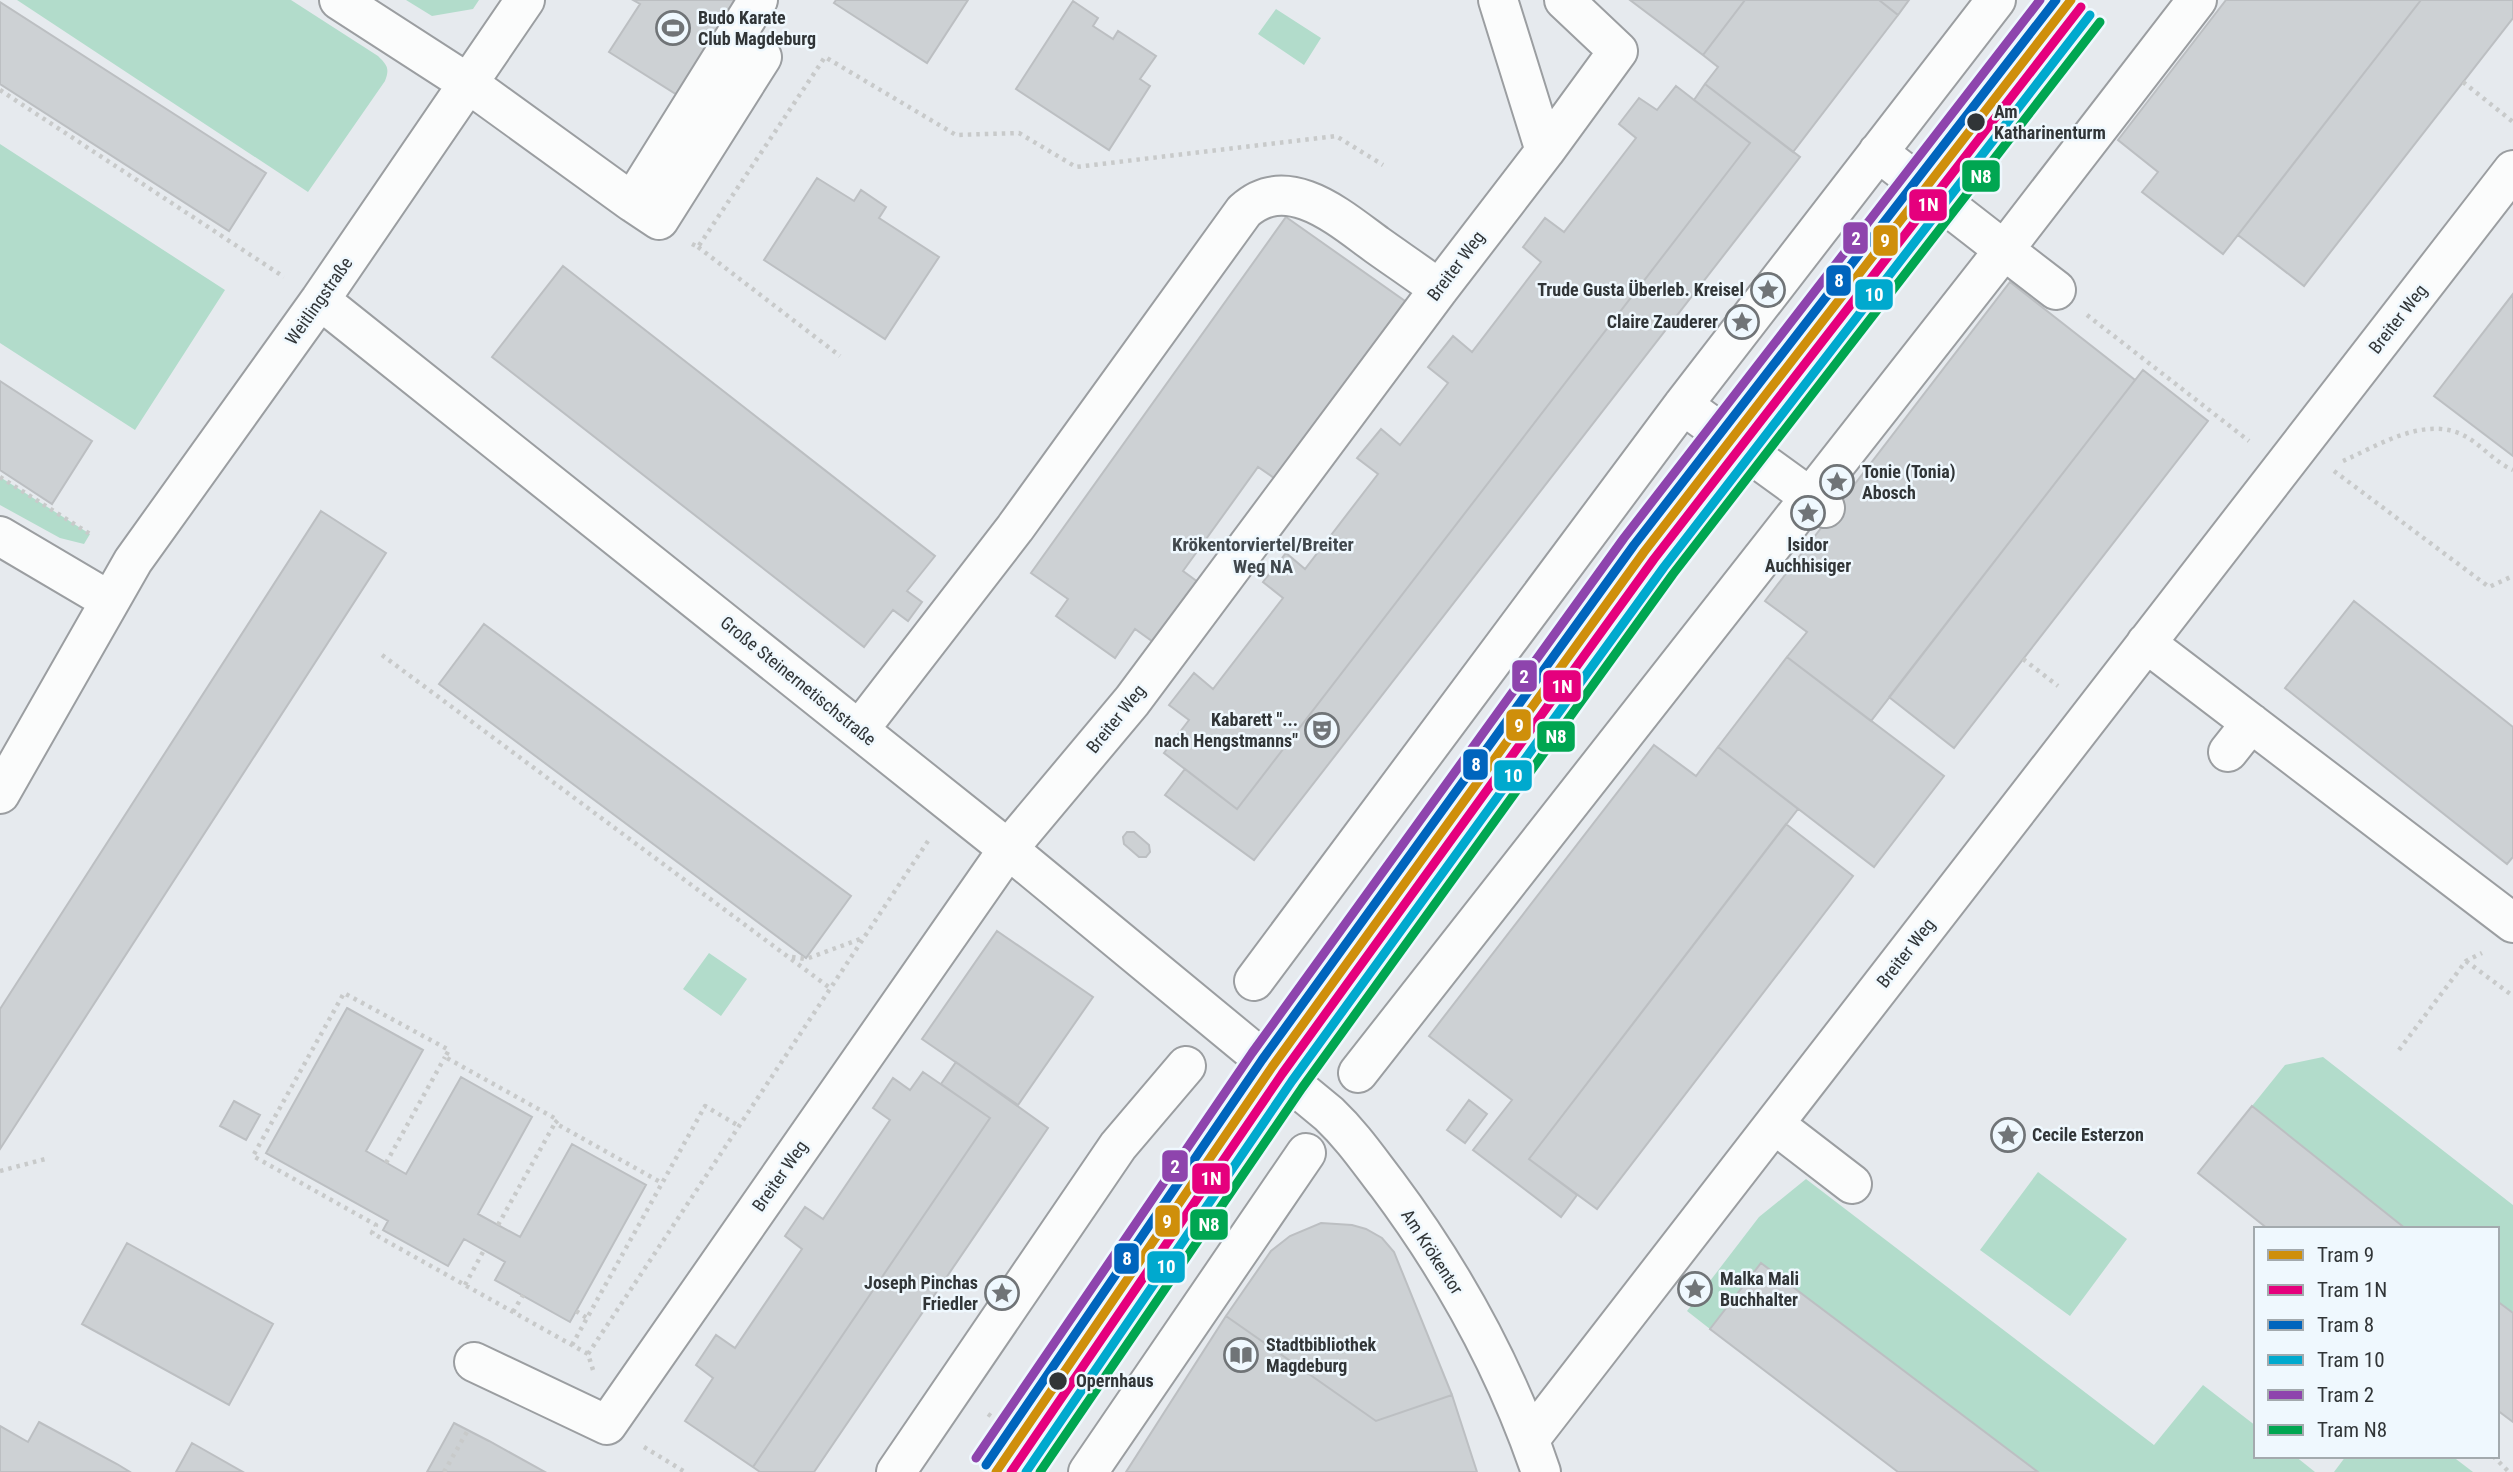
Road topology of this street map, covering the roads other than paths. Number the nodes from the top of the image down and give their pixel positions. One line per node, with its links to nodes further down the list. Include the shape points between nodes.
1 (339, 0): 9 (street)
2 (525, 0): 9 (street, Weitlingstraße)
3 (758, 0): 13 (street)
4 (1498, 0): 10 (street)
5 (1564, 0): 10 (street, Breiter Weg, via 1618,51)
6 (1996, 0): 11 (street)
7 (2197, 0): 14 (street)
8 (762, 57): 13 (street)
9 (469, 84): 13 (street); 17 (street, Weitlingstraße)
10 (1545, 151): 15 (street, Breiter Weg)
11 (1878, 152): 14 (street); 18 (street)
12 (2513, 170): 22 (street, Breiter Weg)
13 (646, 211)
14 (2004, 250): 16 (street); 19 (street)
15 (1439, 289): 23 (street, via 1316,204 1277,196 1250,205 1015,528); 25 (street, Breiter Weg, via 1132,701)
16 (2056, 290)
17 (320, 300): 21 (street, Weitlingstraße, via 133,561); 23 (street, Große Steinernetischstraße)
18 (1683, 405): 19 (street); 27 (street)
19 (1817, 503): 30 (street)
20 (0, 536): 21 (street)
21 (110, 601): 24 (street, Weitlingstraße)
22 (2146, 643): 26 (street, via 2239,737); 31 (street, Breiter Weg)
23 (859, 730): 25 (street, Große Steinernetischstraße)
24 (0, 794)
25 (1008, 849): 29 (street, Große Steinernetischstraße); 34 (street, Breiter Weg, via 607,1425)
26 (2501, 936)
27 (1254, 981)
28 (1186, 1066): 36 (street, via 1118,1146)
29 (1272, 1067): 35 (street, Am Krökentor, via 1353,1137 1409,1213 1468,1307)
30 (1359, 1073)
31 (1774, 1124): 33 (street); 35 (street, Breiter Weg)
32 (1306, 1153): 37 (street)
33 (1852, 1184)
34 (474, 1362)
35 (1535, 1455)
36 (896, 1472)
37 (1088, 1472)

